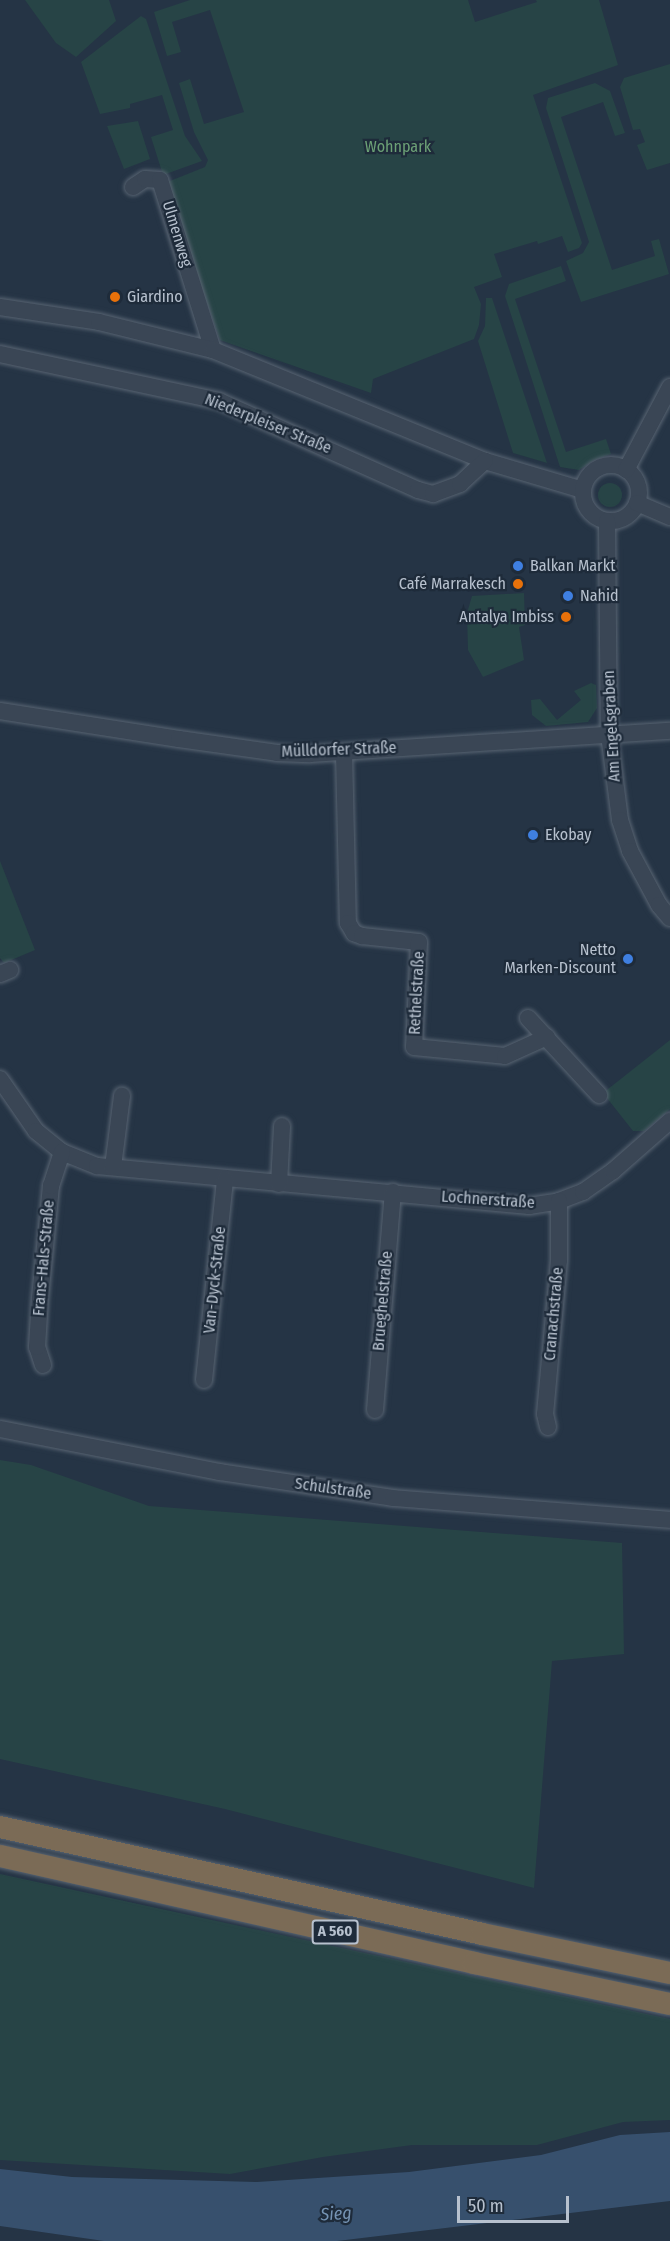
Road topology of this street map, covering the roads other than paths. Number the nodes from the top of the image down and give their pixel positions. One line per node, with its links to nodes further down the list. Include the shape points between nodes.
1 (133, 187): 3 (street, Ulmenweg, via 146,179 160,180)
2 (0, 307): 3 (street, via 99,322)
3 (213, 350): 6 (street)
4 (0, 354): 6 (street, Niederpleiser Straße, via 219,401 433,494 460,484)
5 (670, 387): 7 (street)
6 (485, 461): 8 (street)
7 (626, 470): 8 (street, via 608,465 599,468); 9 (street, via 638,488)
8 (583, 490): 11 (street, via 586,507)
9 (637, 503): 10 (street); 11 (street, via 625,517)
10 (670, 517)
11 (607, 521): 14 (street, Am Engelsgraben)
12 (0, 711): 15 (street, Mülldorfer Straße, via 277,753)
13 (670, 731): 14 (street, Mülldorfer Straße)
14 (609, 734): 15 (street, Mülldorfer Straße); 16 (street, Am Engelsgraben, via 620,820 630,851)
15 (344, 752): 18 (street, Rethelstraße, via 348,923 354,933 362,936 419,942 414,1047 506,1056)
16 (670, 918)
17 (528, 1018): 18 (street)
18 (547, 1037): 20 (street)
19 (0, 1079): 24 (street, Lochnerstraße, via 36,1131)
20 (599, 1095)
21 (122, 1096): 25 (street)
22 (670, 1121): 29 (street, Lochnerstraße, via 613,1171)
23 (282, 1126): 27 (street)
24 (62, 1152): 25 (street, Lochnerstraße, via 80,1161); 30 (street, Frans-Hals-Straße, via 51,1186 41,1287 37,1347)
25 (114, 1167): 26 (street, Lochnerstraße)
26 (225, 1179): 27 (street, Lochnerstraße); 31 (street, Van-Dyck-Straße)
27 (279, 1184): 28 (street, Lochnerstraße)
28 (393, 1192): 29 (street, Lochnerstraße, via 529,1206); 32 (street, Brueghelstraße)
29 (559, 1201): 33 (street, Cranachstraße, via 559,1260 545,1414)
30 (43, 1365)
31 (204, 1380)
32 (375, 1410)
33 (548, 1426)
34 (0, 1428): 35 (street, Schulstraße, via 220,1472 393,1498)
35 (670, 1520)
36 (0, 1827): 38 (highway, A 560)
37 (0, 1856): 39 (highway, A 560, via 474,1964)
38 (670, 1973)
39 (670, 2004)

